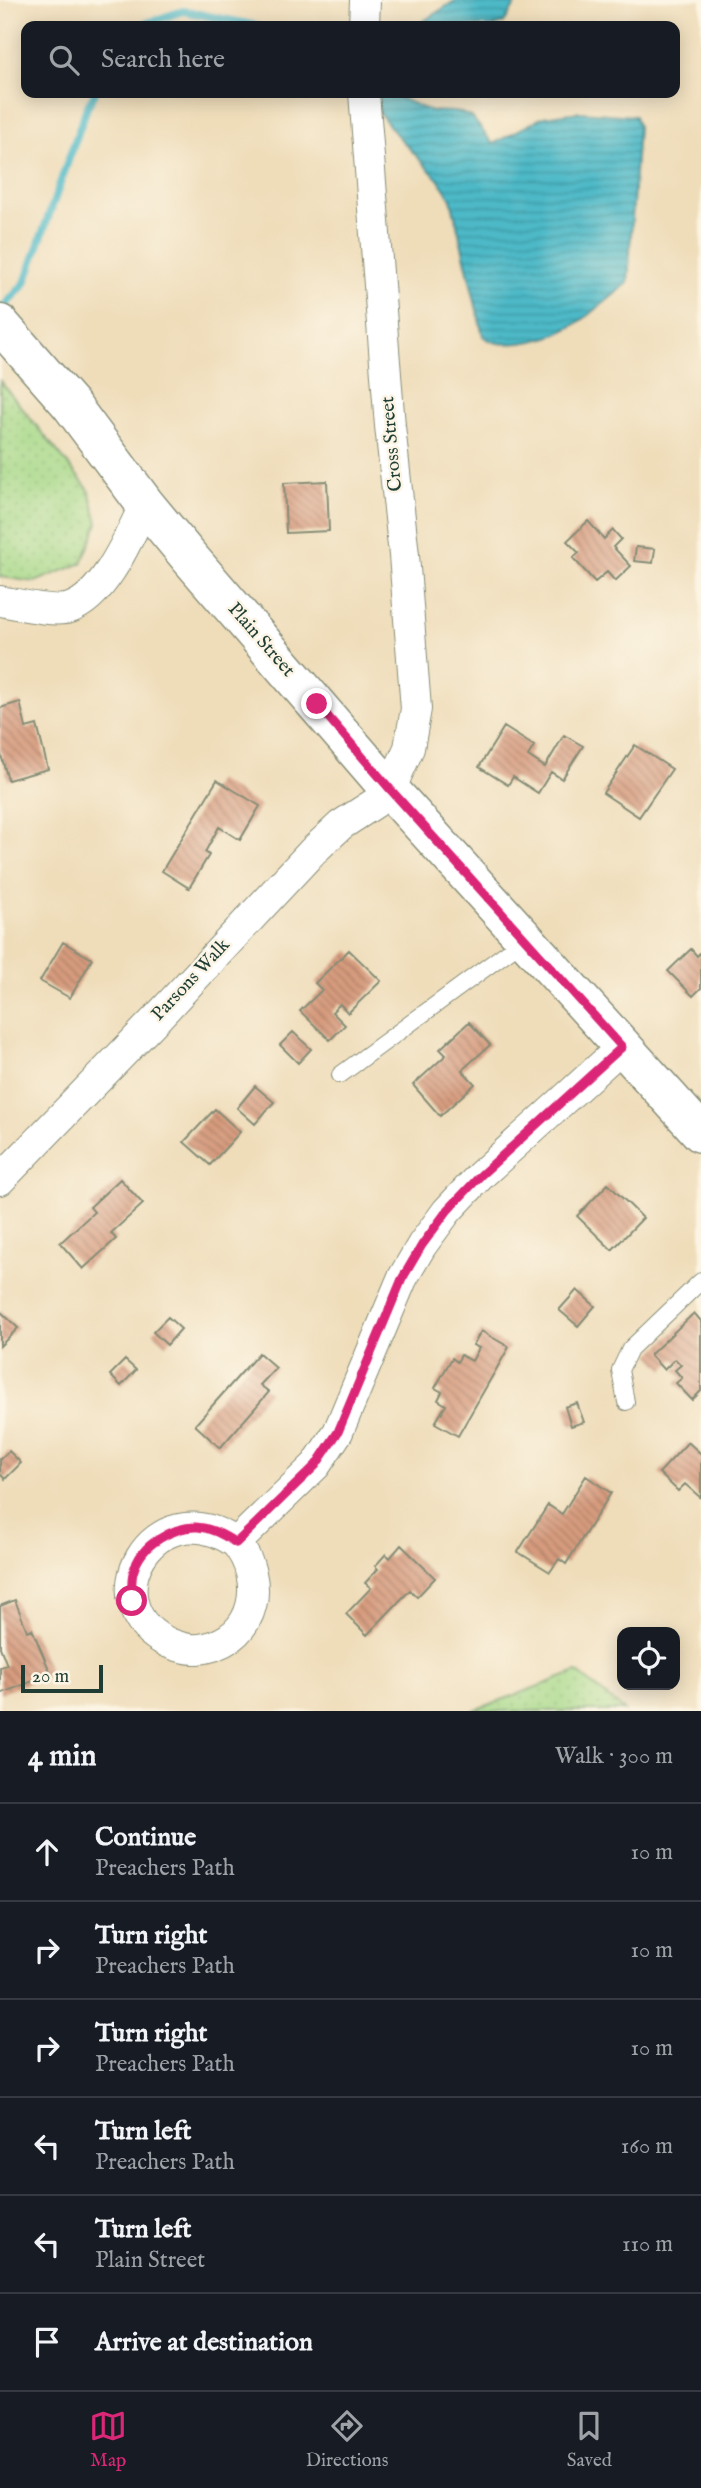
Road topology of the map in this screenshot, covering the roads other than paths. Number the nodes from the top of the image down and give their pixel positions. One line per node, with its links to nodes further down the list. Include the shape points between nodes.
1 (365, 0): 2 (street)
2 (364, 21)
3 (364, 101): 7 (street, Cross Street, via 416,709 409,748)
4 (2, 327): 5 (main road, Plain Street, via 71,405)
5 (145, 504): 6 (street, via 107,576 84,600 68,609); 7 (main road, Plain Street)
6 (0, 601)
7 (390, 789): 8 (main road, Plain Street); 12 (street, Parsons Walk, via 313,851)
8 (524, 939): 9 (main road, Plain Street); 10 (lane)
9 (622, 1047): 11 (main road, Plain Street); 15 (street, via 447,1211 402,1279 338,1432 316,1465)
10 (340, 1075)
11 (701, 1133)
12 (0, 1180)
13 (701, 1281): 14 (lane, via 630,1349 620,1370)
14 (626, 1402)
15 (236, 1543): 15 (street, via 221,1532 199,1526 176,1528 147,1546 133,1573 132,1601 154,1636 183,1649 205,1648 228,1639 247,1617 255,1590 250,1564)

